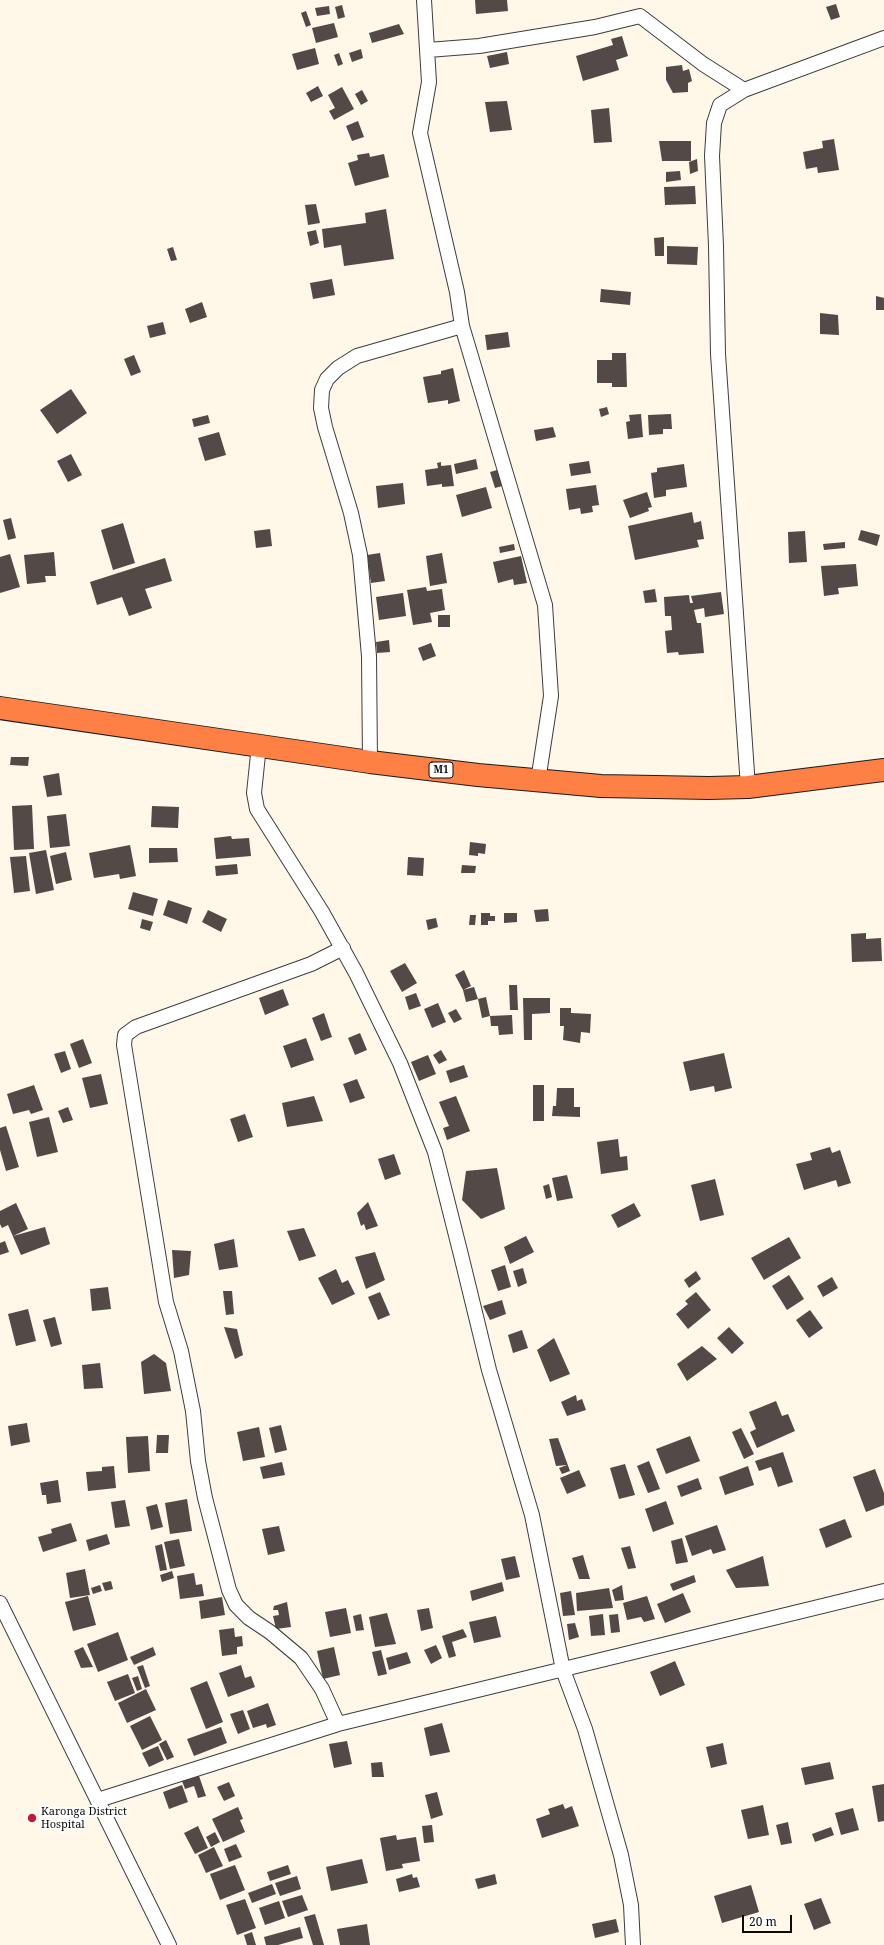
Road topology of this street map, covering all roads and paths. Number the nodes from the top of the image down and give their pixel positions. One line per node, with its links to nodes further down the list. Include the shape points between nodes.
1 (424, 0): 3 (street)
2 (884, 38): 4 (street)
3 (428, 50): 4 (street, via 479,46 595,27 640,16 703,64); 5 (street, via 429,82 420,133 457,292)
4 (744, 90): 11 (street, via 720,105 714,123 712,156 718,354)
5 (462, 326): 8 (street, via 357,356 338,368 327,379 322,390 321,408 325,428 351,512 360,555 370,656); 10 (street, via 545,605 551,696)
6 (0, 708): 7 (highway, M1)
7 (259, 745): 8 (highway, M1); 12 (street, via 254,793 257,809)
8 (370, 762): 10 (highway, M1)
9 (884, 770): 11 (highway, M1)
10 (538, 781): 11 (highway, M1, via 601,786)
11 (748, 786)
12 (343, 948): 15 (street, via 400,1063 435,1152 489,1370 532,1515); 16 (street, via 311,964 136,1027 125,1034 124,1045 166,1302 181,1351 193,1411 205,1498 229,1590 236,1605 249,1618 301,1658 322,1689)
13 (884, 1591): 15 (street)
14 (0, 1603): 17 (street)
15 (563, 1670): 16 (street); 19 (street, via 585,1729 622,1855 631,1905)
16 (338, 1724): 17 (street)
17 (98, 1800): 18 (street)
18 (169, 1945)
19 (633, 1945)

